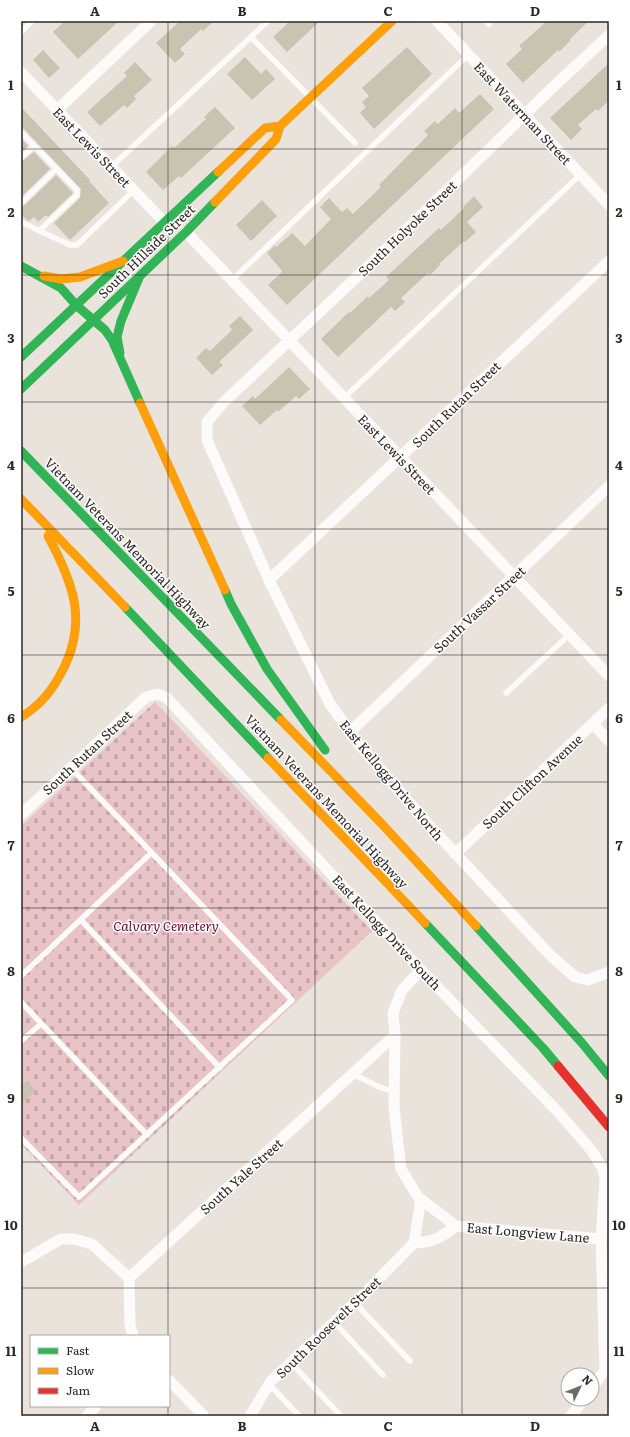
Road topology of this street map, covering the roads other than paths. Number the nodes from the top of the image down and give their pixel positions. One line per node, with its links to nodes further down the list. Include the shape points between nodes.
1 (32, 21): 6 (lane)
2 (152, 21): 12 (street)
3 (268, 21): 8 (lane)
4 (392, 21): 11 (main road, South Hillside Street)
5 (442, 24): 9 (street, East Waterman Street)
6 (21, 32)
7 (609, 35): 13 (street, South Holyoke Street)
8 (252, 37): 11 (lane); 19 (lane)
9 (468, 55): 13 (street, East Waterman Street); 34 (lane)
10 (21, 72): 12 (street, East Lewis Street)
11 (311, 97): 14 (main road, South Hillside Street); 16 (lane)
12 (57, 110): 19 (street, East Lewis Street)
13 (524, 115): 21 (street, East Waterman Street); 37 (street, South Holyoke Street)
14 (280, 126): 26 (main road, South Hillside Street, via 265,128); 28 (main road, South Hillside Street, via 276,139)
15 (21, 132): 17 (lane)
16 (355, 143)
17 (34, 146): 18 (lane); 20 (lane)
18 (21, 158)
19 (111, 167): 22 (street, East Lewis Street)
20 (56, 169): 23 (lane); 27 (lane, via 77,190 77,195)
21 (580, 175): 24 (street, East Waterman Street); 41 (lane)
22 (134, 190): 26 (street, East Lewis Street); 27 (lane, via 77,245 70,245)
23 (21, 203)
24 (609, 205)
25 (21, 222): 27 (lane)
26 (164, 222): 29 (main road, South Hillside Street)
27 (39, 231)
28 (186, 232): 33 (main road, South Hillside Street); 34 (street, East Lewis Street)
29 (123, 261): 32 (main road, via 80,277 61,279); 35 (main road, South Hillside Street)
30 (609, 261): 44 (street, South Rutan Street)
31 (21, 266): 32 (main road)
32 (40, 275): 35 (main road, via 61,288)
33 (139, 278): 36 (main road, South Hillside Street); 39 (main road, via 121,320 117,337)
34 (232, 280): 37 (street, East Lewis Street)
35 (76, 305): 36 (main road); 38 (main road, South Hillside Street)
36 (93, 320): 39 (main road, via 105,330); 40 (main road, South Hillside Street)
37 (289, 340): 41 (street, East Lewis Street); 42 (street, South Holyoke Street, via 224,402)
38 (21, 357)
39 (121, 357): 61 (main road, via 231,604 267,669)
40 (21, 389)
41 (344, 398): 44 (street, East Lewis Street)
42 (207, 422): 49 (street, East Kellogg Drive North, via 207,440)
43 (21, 451): 61 (main road, Vietnam Veterans Memorial Highway)
44 (400, 458): 48 (street, East Lewis Street); 49 (street, South Rutan Street)
45 (609, 486): 48 (street, South Vassar Street)
46 (21, 499): 47 (main road, Vietnam Veterans Memorial Highway)
47 (34, 514): 55 (main road, via 67,572 77,610 77,629 70,658 63,673 37,706); 76 (main road, Vietnam Veterans Memorial Highway, via 64,542 544,1048)
48 (514, 576): 50 (street, East Lewis Street); 57 (street, South Vassar Street)
49 (269, 580): 57 (street, East Kellogg Drive North, via 330,704)
50 (569, 635): 51 (street, East Lewis Street); 52 (lane)
51 (609, 676)
52 (506, 693)
53 (157, 694): 59 (street, South Rutan Street, via 146,697); 65 (street, East Kellogg Drive South, via 166,697)
54 (609, 708): 56 (street, South Clifton Avenue)
55 (21, 718)
56 (593, 724): 58 (street); 63 (street, South Clifton Avenue)
57 (350, 732): 63 (street, East Kellogg Drive North)
58 (609, 741)
59 (70, 768): 60 (street, South Rutan Street); 62 (lane)
60 (21, 815)
61 (381, 823): 74 (main road, Vietnam Veterans Memorial Highway)
62 (151, 853): 64 (lane); 72 (lane, via 292,1000)
63 (455, 854): 66 (street, East Kellogg Drive North, via 551,956 575,977 588,980)
64 (81, 920): 67 (lane); 72 (lane)
65 (421, 970): 70 (street, East Longview Lane, via 402,990 393,1013); 81 (street, East Kellogg Drive South, via 592,1151 603,1169 605,1180)
66 (609, 972)
67 (21, 976)
68 (21, 1002): 69 (lane)
69 (41, 1024): 71 (lane); 77 (lane)
70 (395, 1035): 73 (street, South Yale Street); 75 (street, East Longview Lane)
71 (21, 1041)
72 (220, 1068): 77 (lane)
73 (353, 1074): 75 (lane); 84 (street, South Yale Street)
74 (609, 1076)
75 (394, 1092): 79 (street, East Longview Lane, via 401,1169)
76 (609, 1127)
77 (147, 1135): 78 (lane, via 79,1197)
78 (21, 1138)
79 (421, 1199): 80 (street, East Longview Lane); 82 (street)
80 (456, 1226): 81 (street, East Longview Lane); 82 (street, via 442,1237)
81 (601, 1239): 90 (street)
82 (414, 1243): 85 (street, South Roosevelt Street)
83 (21, 1262): 84 (street, via 60,1239 74,1239 92,1244)
84 (129, 1278): 87 (street, via 130,1325)
85 (354, 1303): 86 (street, South Roosevelt Street); 88 (lane)
86 (334, 1322): 89 (street, South Roosevelt Street); 91 (lane)
87 (133, 1335)
88 (410, 1361)
89 (291, 1363): 94 (street, South Roosevelt Street); 101 (lane)
90 (607, 1372): 92 (street)
91 (383, 1375)
92 (600, 1379)
93 (170, 1381): 98 (street)
94 (269, 1384): 99 (street, South Roosevelt Street); 100 (lane)
95 (95, 1407): 97 (street)
96 (578, 1407): 102 (street)
97 (87, 1416)
98 (204, 1416)
99 (250, 1416)
100 (299, 1416)
101 (342, 1416)
102 (571, 1416)

